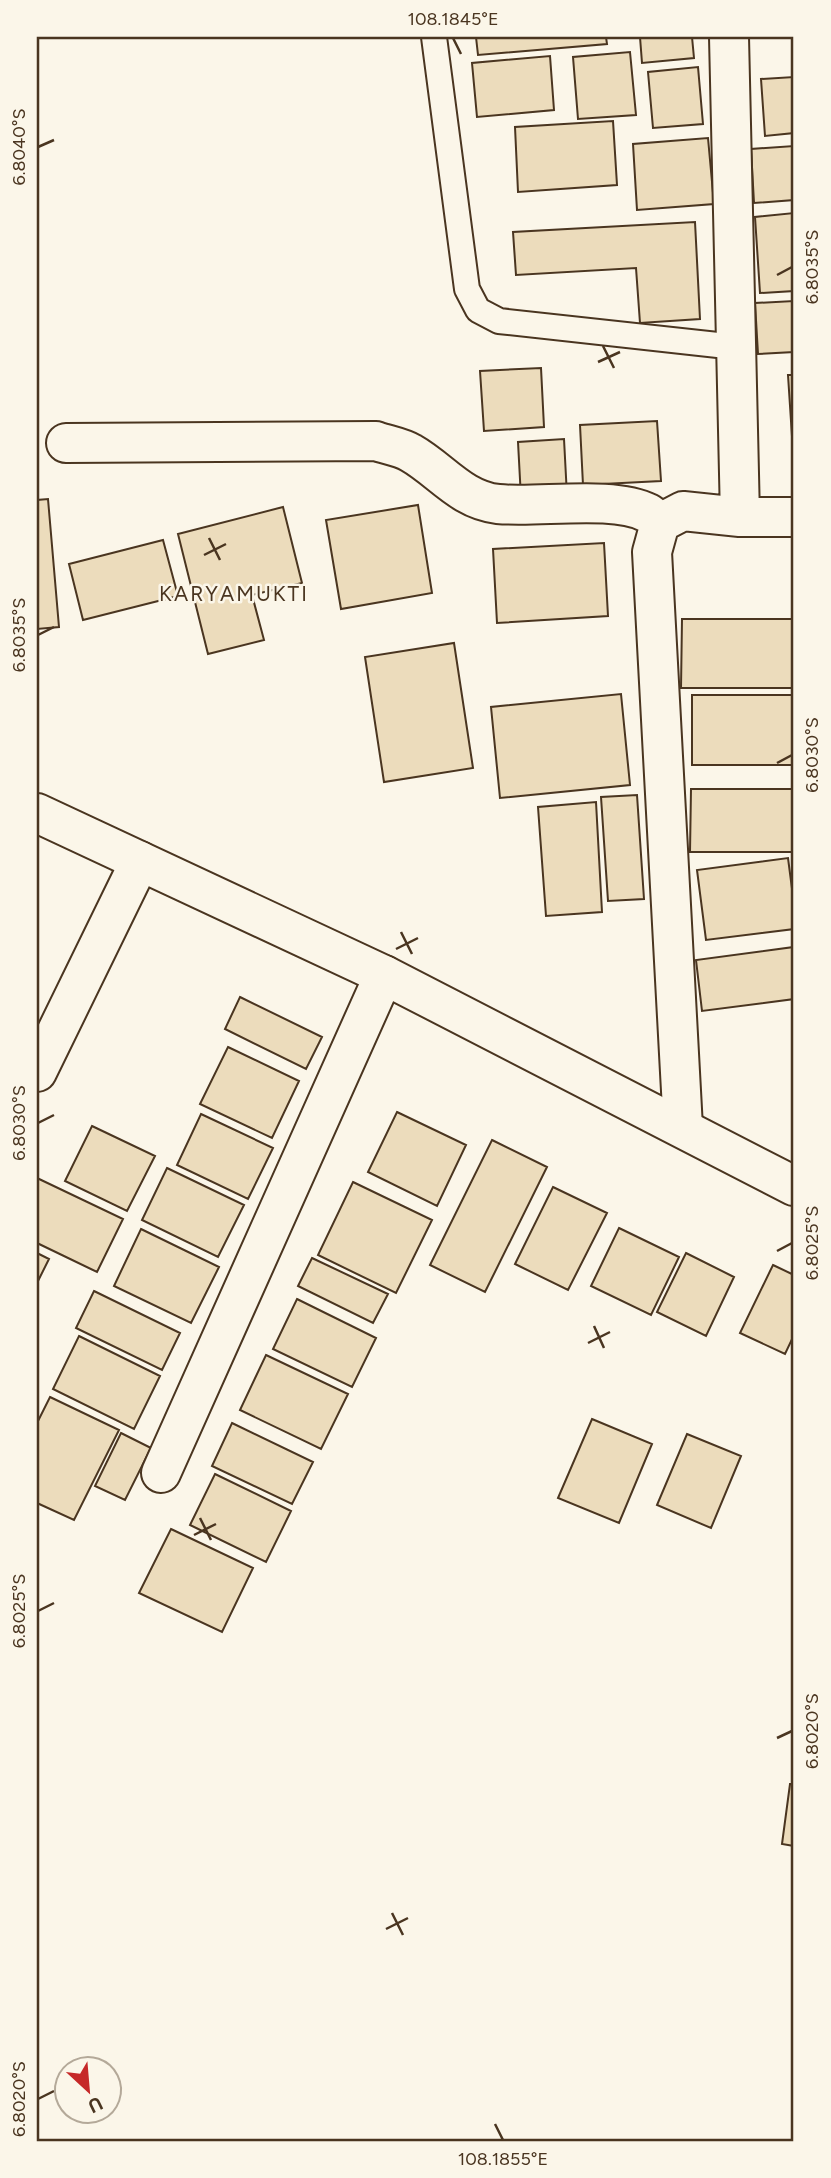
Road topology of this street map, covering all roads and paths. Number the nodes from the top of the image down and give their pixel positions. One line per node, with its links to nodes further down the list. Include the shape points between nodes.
1 (434, 37): 3 (lane, via 467,289 478,310 499,321)
2 (729, 37): 3 (street)
3 (736, 347): 5 (street)
4 (65, 443): 7 (street, via 376,442 408,451 461,491 496,504 613,503 647,513)
5 (740, 517): 6 (street); 7 (street, via 683,511)
6 (794, 517)
7 (660, 523): 12 (street, via 652,552)
8 (37, 813): 9 (street)
9 (140, 861): 10 (street); 11 (street)
10 (384, 975): 12 (street); 14 (street)
11 (37, 1072)
12 (683, 1128): 13 (street)
13 (794, 1186)
14 (161, 1473)

